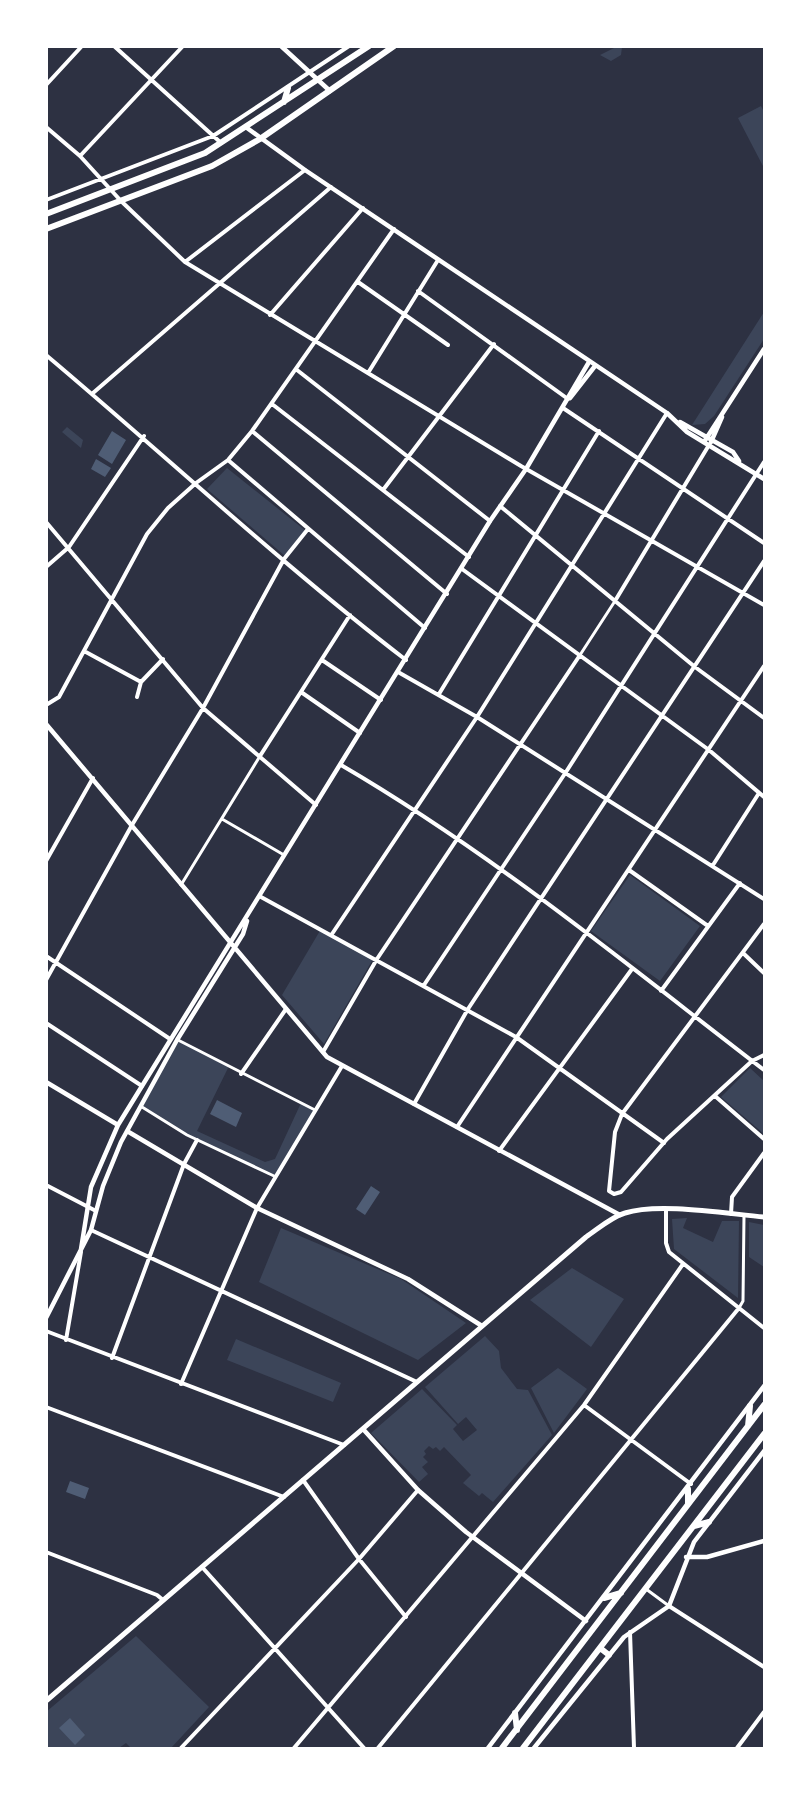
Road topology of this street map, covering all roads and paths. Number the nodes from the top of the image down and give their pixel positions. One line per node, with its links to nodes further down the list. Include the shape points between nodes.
1 (82, 46): 11 (street)
2 (114, 46): 10 (street)
3 (183, 46): 10 (street)
4 (281, 46): 8 (street)
5 (349, 46): 8 (street)
6 (369, 46): 9 (main road)
7 (394, 46): 13 (main road)
8 (310, 73): 9 (street); 12 (street)
9 (318, 80): 13 (street); 14 (main road)
10 (152, 81): 17 (street); 20 (street)
11 (46, 85)
12 (288, 88): 14 (main road); 17 (street)
13 (330, 91): 18 (main road)
14 (284, 103): 16 (main road)
15 (46, 127): 20 (street)
16 (247, 128): 18 (street); 19 (main road)
17 (213, 136): 19 (street); 22 (street)
18 (260, 139): 21 (street); 26 (main road, via 212,166)
19 (222, 143): 24 (main road, via 180,164)
20 (80, 156): 22 (street)
21 (305, 171): 23 (street); 32 (street)
22 (101, 179): 24 (street); 25 (street)
23 (331, 187): 27 (street); 33 (street)
24 (111, 189): 26 (street); 28 (main road)
25 (46, 200)
26 (122, 201): 29 (main road); 32 (street)
27 (363, 208): 30 (street); 37 (street)
28 (46, 214)
29 (46, 229)
30 (394, 229): 31 (street); 34 (street)
31 (438, 260): 35 (street); 43 (street)
32 (185, 262): 33 (street)
33 (218, 282): 37 (street); 47 (street)
34 (357, 282): 36 (street); 38 (street)
35 (418, 291): 36 (street); 39 (street)
36 (405, 314): 40 (street); 46 (street)
37 (270, 315): 38 (street)
38 (317, 342): 45 (street); 46 (street)
39 (494, 344): 48 (street); 52 (street)
40 (448, 345)
41 (765, 349): 57 (street, via 716,421)
42 (46, 355): 47 (street)
43 (589, 362): 44 (street); 48 (street)
44 (595, 366): 48 (street); 51 (street)
45 (297, 370): 49 (street); 59 (street)
46 (368, 373): 52 (street)
47 (93, 393): 56 (street)
48 (568, 400): 50 (street)
49 (272, 404): 54 (street); 69 (street)
50 (563, 408): 55 (street); 64 (street)
51 (667, 413): 53 (street); 60 (street)
52 (440, 418): 59 (street); 64 (street)
53 (679, 422): 57 (street); 58 (street)
54 (252, 431): 61 (street); 88 (street)
55 (599, 431): 60 (street); 70 (street)
56 (144, 436): 67 (street); 80 (street)
57 (710, 438): 58 (street); 62 (street)
58 (706, 444): 62 (street); 68 (street)
59 (408, 457): 69 (street); 74 (street)
60 (638, 457): 68 (street); 72 (street)
61 (228, 460): 67 (street); 76 (street)
62 (739, 461): 65 (street)
63 (765, 462): 65 (street)
64 (526, 469): 70 (street); 71 (street)
65 (757, 473): 66 (street); 73 (street)
66 (765, 478)
67 (196, 483): 82 (street); 91 (street, via 147,534)
68 (682, 488): 73 (street); 78 (street)
69 (383, 490): 81 (street)
70 (563, 490): 72 (street); 77 (street)
71 (500, 506): 74 (street); 77 (street)
72 (605, 513): 78 (street); 84 (street)
73 (728, 518): 79 (street); 86 (street)
74 (490, 521): 81 (street)
75 (46, 522): 80 (street)
76 (308, 529): 82 (street); 96 (street)
77 (536, 535): 84 (street); 90 (street)
78 (652, 540): 86 (street); 92 (street)
79 (765, 543)
80 (69, 547): 85 (street); 91 (street)
81 (469, 557): 87 (street)
82 (284, 559): 94 (street); 114 (street)
83 (765, 561): 89 (street)
84 (572, 565): 92 (street); 95 (street)
85 (46, 567)
86 (697, 567): 89 (street); 97 (street)
87 (462, 569): 88 (street); 90 (street)
88 (448, 594): 96 (street)
89 (744, 594): 93 (street); 104 (street)
90 (497, 595): 95 (street); 109 (street)
91 (114, 599): 98 (street); 100 (street)
92 (615, 601): 97 (street); 99 (street)
93 (765, 605)
94 (350, 615): 101 (street); 102 (street)
95 (535, 623): 99 (street); 115 (street)
96 (425, 628): 102 (street)
97 (655, 634): 104 (street); 107 (street)
98 (84, 651): 106 (street); 113 (street, via 59,698)
99 (580, 655): 107 (street); 120 (street)
100 (163, 659): 106 (street); 114 (street)
101 (322, 660): 108 (street); 111 (street)
102 (406, 660): 105 (street)
103 (765, 666): 112 (street)
104 (695, 667): 112 (street); 116 (street)
105 (398, 672): 109 (street); 111 (street)
106 (141, 682): 110 (street)
107 (621, 685): 116 (street); 124 (street)
108 (301, 692): 119 (street); 122 (street)
109 (438, 694): 115 (street)
110 (137, 697)
111 (381, 700): 119 (street)
112 (742, 701): 117 (street); 121 (street)
113 (46, 705)
114 (203, 708): 122 (street); 132 (street)
115 (477, 717): 120 (street); 130 (street)
116 (663, 717): 121 (street); 128 (street)
117 (765, 718)
118 (46, 724): 125 (street)
119 (360, 734): 123 (street)
120 (520, 744): 124 (street); 134 (street)
121 (709, 750): 126 (street); 133 (street)
122 (260, 756): 129 (street); 131 (street)
123 (341, 765): 129 (street); 130 (street)
124 (566, 772): 128 (street); 138 (street)
125 (93, 777): 132 (street); 136 (street)
126 (760, 793): 127 (street); 137 (street)
127 (765, 797)
128 (608, 798): 133 (street); 143 (street)
129 (316, 806): 135 (street)
130 (417, 809): 134 (street); 148 (street)
131 (222, 819): 135 (street); 141 (street)
132 (132, 825): 141 (street); 155 (street)
133 (656, 828): 137 (street); 139 (street)
134 (457, 836): 138 (street); 154 (street)
135 (286, 856): 142 (street)
136 (46, 861)
137 (713, 865): 140 (street)
138 (501, 868): 143 (street); 159 (street)
139 (629, 870): 147 (street); 149 (street)
140 (740, 883): 144 (street); 147 (street)
141 (181, 885): 150 (street)
142 (261, 897): 145 (street); 148 (street)
143 (542, 899): 149 (street); 162 (street)
144 (765, 899)
145 (248, 919): 150 (street); 151 (street)
146 (765, 924): 152 (street)
147 (708, 926): 160 (street)
148 (332, 934): 154 (street)
149 (586, 934): 156 (street); 165 (street)
150 (231, 941): 151 (street); 166 (street)
151 (236, 947): 161 (street); 167 (street)
152 (743, 953): 157 (street); 163 (street)
153 (46, 956): 155 (street)
154 (377, 958): 159 (street); 168 (street)
155 (56, 963): 158 (street); 166 (street)
156 (632, 969): 160 (street); 172 (street)
157 (765, 973)
158 (46, 980)
159 (424, 985): 162 (street)
160 (661, 991): 163 (street)
161 (286, 1009): 168 (street); 174 (street)
162 (468, 1009): 165 (street); 178 (street)
163 (695, 1017): 170 (street); 181 (street)
164 (46, 1023): 176 (street)
165 (516, 1037): 172 (street); 183 (street)
166 (170, 1039): 176 (street)
167 (177, 1040): 174 (street); 179 (street)
168 (322, 1053): 171 (street)
169 (765, 1054): 170 (street)
170 (752, 1061): 173 (street); 177 (street)
171 (342, 1066): 178 (street); 180 (street)
172 (558, 1068): 181 (street); 188 (street)
173 (765, 1070)
174 (241, 1074): 180 (street)
175 (46, 1082): 182 (street)
176 (143, 1086): 182 (street)
177 (715, 1096): 185 (street); 187 (street)
178 (414, 1104): 183 (street)
179 (142, 1107): 184 (street); 186 (street)
180 (315, 1110): 191 (street)
181 (622, 1114): 187 (street); 187 (street, via 615,1132 608,1187 614,1194 627,1187)
182 (118, 1125): 193 (street, via 96,1173)
183 (457, 1127): 188 (street)
184 (127, 1131): 190 (street); 196 (street, via 105,1180)
185 (765, 1139)
186 (197, 1140): 190 (street); 191 (street)
187 (664, 1143)
188 (499, 1151): 197 (street)
189 (765, 1153): 198 (street, via 732,1197)
190 (184, 1164): 194 (street); 203 (street)
191 (274, 1176): 194 (street)
192 (46, 1185): 193 (street)
193 (86, 1207): 196 (street); 202 (street)
194 (257, 1208): 205 (street); 208 (street, via 408,1278)
195 (666, 1210): 197 (main road); 198 (main road); 204 (street, via 667,1248)
196 (97, 1211): 201 (street)
197 (620, 1215): 208 (main road, via 586,1238)
198 (731, 1215): 199 (main road)
199 (744, 1216): 200 (main road); 206 (street)
200 (765, 1217)
201 (91, 1230): 202 (street); 203 (street)
202 (81, 1249): 207 (street); 211 (street)
203 (151, 1258): 205 (street); 212 (street)
204 (682, 1264): 206 (street); 216 (street)
205 (220, 1290): 213 (street); 214 (street)
206 (740, 1308): 209 (street); 223 (street)
207 (46, 1318)
208 (482, 1326): 213 (main road)
209 (765, 1328)
210 (46, 1330): 211 (street)
211 (66, 1340): 212 (street)
212 (112, 1358): 214 (street)
213 (417, 1382): 221 (main road)
214 (181, 1384): 224 (street)
215 (765, 1386): 218 (street)
216 (584, 1405): 223 (street); 233 (street)
217 (765, 1405): 220 (main road)
218 (750, 1406): 220 (main road); 227 (street)
219 (46, 1407): 229 (street)
220 (748, 1427): 230 (main road)
221 (363, 1429): 224 (main road); 228 (street)
222 (765, 1434): 232 (main road)
223 (630, 1441): 227 (street); 239 (street)
224 (344, 1445): 226 (main road)
225 (765, 1451): 231 (street)
226 (303, 1480): 229 (main road); 237 (street)
227 (689, 1487): 230 (main road); 242 (street)
228 (418, 1490): 233 (street); 237 (street)
229 (284, 1497): 238 (main road)
230 (688, 1505): 241 (main road)
231 (709, 1522): 232 (main road); 236 (street)
232 (694, 1527): 240 (main road)
233 (473, 1537): 239 (street); 245 (street)
234 (765, 1541): 236 (street, via 707,1557)
235 (46, 1552): 243 (street)
236 (686, 1557): 244 (street)
237 (359, 1559): 245 (street); 248 (street)
238 (202, 1567): 243 (main road); 248 (street)
239 (522, 1574): 246 (street); 260 (street)
240 (646, 1589): 244 (street); 249 (main road)
241 (621, 1593): 242 (main road); 256 (main road)
242 (604, 1598): 246 (street)
243 (163, 1600): 252 (main road)
244 (669, 1606): 247 (street); 251 (street)
245 (406, 1617): 253 (street)
246 (586, 1621): 255 (street)
247 (630, 1631): 250 (street); 265 (street)
248 (274, 1647): 253 (street); 257 (street)
249 (600, 1648): 250 (main road); 263 (main road)
250 (609, 1655): 264 (street)
251 (765, 1667)
252 (46, 1701)
253 (328, 1710): 258 (street); 259 (street)
254 (765, 1712): 266 (street)
255 (515, 1713): 256 (main road); 261 (street)
256 (517, 1730): 262 (main road)
257 (181, 1749)
258 (294, 1749)
259 (364, 1749)
260 (378, 1749)
261 (488, 1749)
262 (502, 1749)
263 (523, 1749)
264 (534, 1749)
265 (634, 1749)
266 (737, 1749)

